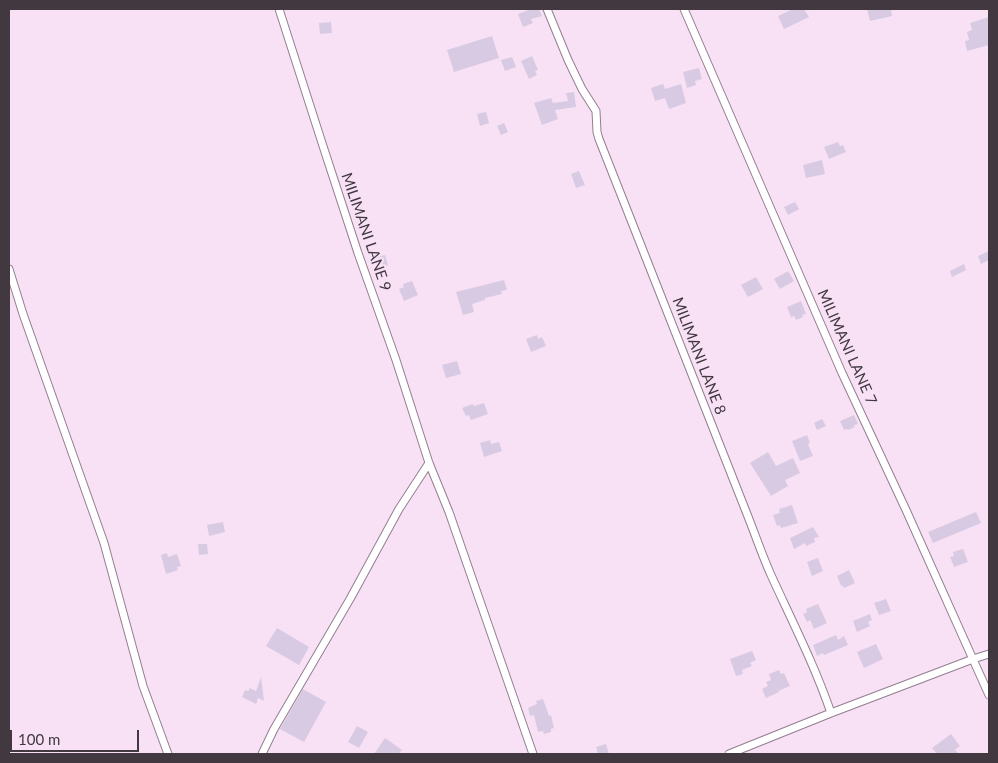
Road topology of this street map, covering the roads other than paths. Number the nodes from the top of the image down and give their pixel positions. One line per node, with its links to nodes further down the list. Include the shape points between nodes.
1 (279, 9): 5 (street, MILIMANI LANE 9)
2 (547, 9): 9 (street, MILIMANI LANE 8, via 582,89 596,110 599,139 757,540)
3 (684, 9): 7 (street, MILIMANI LANE 7, via 842,373)
4 (9, 269): 10 (street, via 104,543 142,686)
5 (429, 462): 11 (street, via 399,509); 12 (street, MILIMANI LANE 9)
6 (989, 654): 7 (street)
7 (973, 659): 8 (street, MILIMANI LANE 7); 9 (street)
8 (989, 695)
9 (831, 713): 13 (street)
10 (168, 754)
11 (262, 754)
12 (533, 754)
13 (729, 754)

